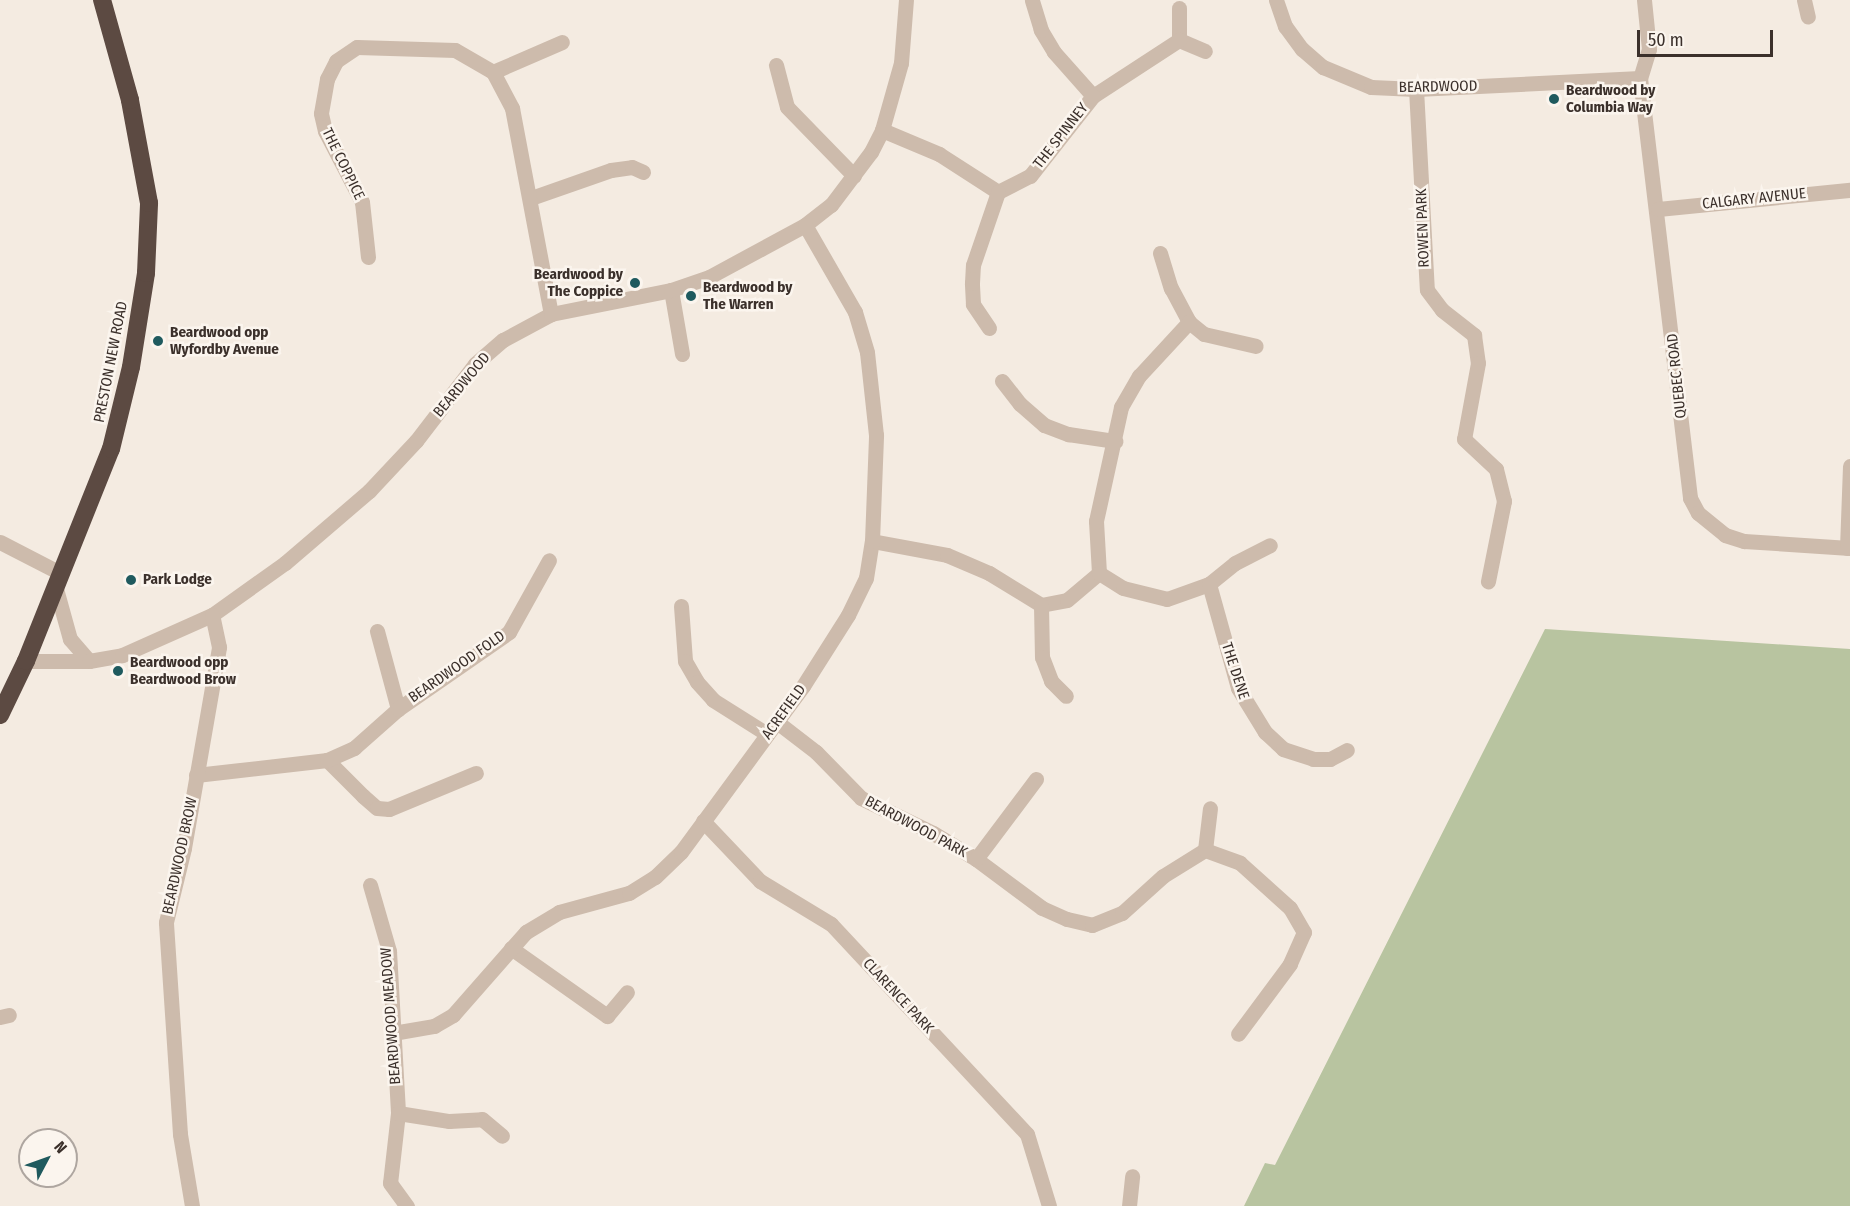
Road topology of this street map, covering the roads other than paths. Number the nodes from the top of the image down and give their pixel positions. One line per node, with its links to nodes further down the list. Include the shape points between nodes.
1 (102, 0): 42 (highway, PRESTON NEW ROAD, via 130,100 149,203 146,273 131,368 111,449)
2 (906, 0): 17 (street, BEARDWOOD, via 901,63)
3 (1032, 0): 16 (street, THE SPINNEY, via 1041,30 1054,52)
4 (1276, 0): 15 (street, BEARDWOOD, via 1285,26 1302,49 1323,67 1371,87)
5 (1644, 0): 14 (street, via 1649,49)
6 (1804, 0): 8 (street)
7 (1179, 8): 9 (street)
8 (1808, 17)
9 (1179, 40): 11 (street); 16 (street, THE SPINNEY)
10 (562, 42): 13 (street)
11 (1205, 51)
12 (776, 65): 19 (street, via 787,107)
13 (493, 72): 22 (street, via 512,108); 26 (street, THE COPPICE, via 455,50 357,47 336,61 327,79 321,113 325,131 362,202)
14 (1640, 78): 15 (street, BEARDWOOD); 23 (street, QUEBEC ROAD)
15 (1416, 89): 43 (street, ROWEN PARK, via 1426,290 1442,310 1474,334 1478,363 1464,439 1496,469 1504,501)
16 (1093, 96): 21 (street, THE SPINNEY, via 1030,176)
17 (882, 130): 19 (street, BEARDWOOD); 21 (street, via 939,154)
18 (643, 172): 22 (street, via 632,167 611,170)
19 (854, 176): 24 (street, BEARDWOOD, via 831,205)
20 (1850, 190): 23 (street, CALGARY AVENUE)
21 (998, 192): 30 (street, via 977,254 972,283 974,304)
22 (531, 198): 28 (street)
23 (1658, 210): 39 (street, QUEBEC ROAD, via 1690,498 1698,513 1725,535 1744,541)
24 (805, 225): 27 (street, BEARDWOOD, via 742,262); 36 (street, ACREFIELD, via 855,312 867,352 876,435)
25 (1160, 253): 29 (street)
26 (368, 257)
27 (671, 290): 28 (street, BEARDWOOD); 32 (street)
28 (551, 314): 47 (street, BEARDWOOD, via 488,353 369,491 285,562)
29 (1190, 322): 31 (street, via 1204,334); 34 (street, via 1139,375 1121,406)
30 (989, 328)
31 (1256, 346)
32 (682, 354)
33 (1002, 381): 34 (street, via 1044,425 1068,434)
34 (1115, 441): 41 (street, via 1096,521)
35 (1850, 466): 39 (street)
36 (872, 541): 45 (street, via 947,555 989,573); 54 (street, ACREFIELD, via 866,578 848,615)
37 (0, 542): 42 (street)
38 (1270, 545): 44 (street, via 1235,563)
39 (1848, 548)
40 (549, 560): 52 (street, BEARDWOOD FOLD, via 509,632)
41 (1099, 573): 44 (street, via 1123,588 1167,599); 45 (street, via 1067,600)
42 (57, 579): 49 (street, via 70,639); 50 (highway, PRESTON NEW ROAD)
43 (1488, 581)
44 (1209, 584): 56 (street, THE DENE, via 1238,688 1265,732 1283,749 1313,759 1330,759)
45 (1041, 605): 51 (street, via 1042,657 1051,681)
46 (681, 606): 55 (street, via 685,661 697,682 713,700)
47 (212, 615): 49 (street, BEARDWOOD, via 122,655); 59 (street, BEARDWOOD BROW, via 219,647)
48 (377, 631): 52 (street, BEARDWOOD FOLD)
49 (89, 660): 50 (street, BEARDWOOD)
50 (26, 661): 53 (highway, PRESTON NEW ROAD)
51 (1066, 696)
52 (398, 709): 57 (street, BEARDWOOD FOLD, via 354,748)
53 (0, 716)
54 (777, 722): 55 (street, ACREFIELD); 64 (street, BEARDWOOD PARK, via 816,752 861,798)
55 (767, 734): 62 (street, ACREFIELD)
56 (1347, 750)
57 (327, 760): 58 (street, via 363,796 377,807 389,809); 59 (street, BEARDWOOD FOLD)
58 (476, 773)
59 (196, 775): 73 (street, BEARDWOOD BROW, via 166,922 180,1134)
60 (1036, 778): 64 (street, BEARDWOOD PARK)
61 (1210, 808): 63 (street)
62 (703, 821): 66 (street, ACREFIELD, via 681,852 655,878 629,893 559,912 526,932); 75 (street, CLARENCE PARK, via 760,881 831,924 1027,1134)
63 (1205, 850): 64 (street, BEARDWOOD PARK, via 1162,876 1122,913 1092,925 1042,908); 69 (street, via 1240,863 1290,908 1304,932 1290,964)
64 (976, 859)
65 (370, 885): 68 (street, BEARDWOOD MEADOW, via 389,951)
66 (511, 948): 67 (street, via 607,1016); 68 (street, ACREFIELD, via 453,1015 434,1026)
67 (627, 992)
68 (393, 1033): 70 (street, BEARDWOOD MEADOW)
69 (1238, 1034)
70 (398, 1113): 71 (street, via 449,1121 482,1119); 74 (street, BEARDWOOD MEADOW, via 390,1183)
71 (502, 1136)
72 (1132, 1176): 76 (street)
73 (192, 1206)
74 (407, 1206)
75 (1048, 1206)
76 (1129, 1206)

